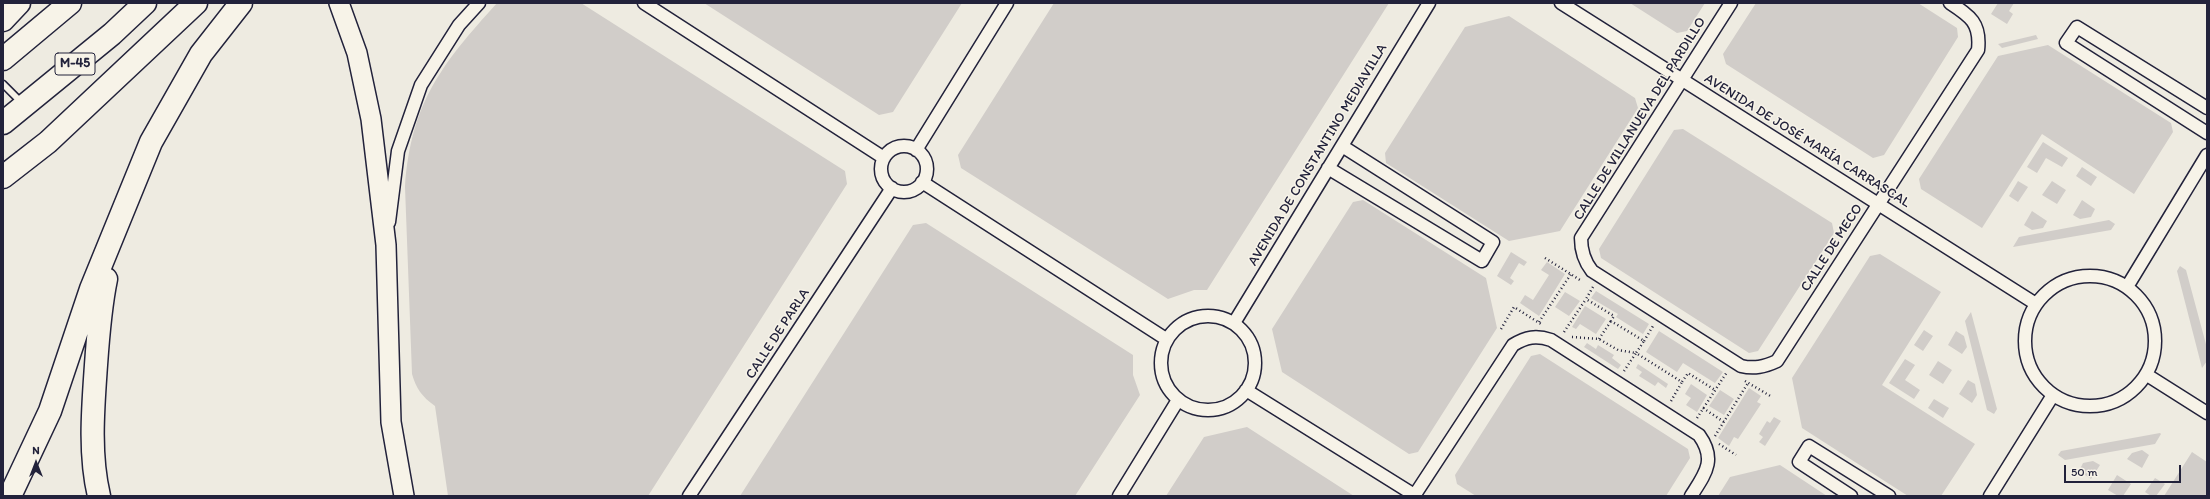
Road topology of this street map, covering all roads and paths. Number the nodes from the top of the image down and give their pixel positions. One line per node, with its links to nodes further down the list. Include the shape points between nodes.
1 (19, 3): 14 (highway)
2 (70, 3): 15 (highway)
3 (145, 3): 18 (highway, M-45, via 112,34)
4 (196, 3): 22 (highway)
5 (241, 3): 33 (highway, via 201,54 151,142)
6 (339, 3): 34 (main road, via 357,53 371,119)
7 (479, 3): 34 (street, via 459,25 421,85 398,151)
8 (644, 3): 26 (street)
9 (1007, 3): 24 (street)
10 (1429, 3): 23 (street, AVENIDA DE CONSTANTINO MEDIAVILLA)
11 (1561, 3): 16 (street, AVENIDA DE JOSÉ MARÍA CARRASCAL)
12 (1731, 3): 16 (street, CALLE DE VILLANUEVA DEL PARDILLO)
13 (1950, 3): 32 (street, CALLE DE MECO, via 1972,18 1978,32 1978,50)
14 (3, 20)
15 (3, 59)
16 (1681, 79): 32 (street, AVENIDA DE JOSÉ MARÍA CARRASCAL); 48 (street, CALLE DE VILLANUEVA DEL PARDILLO, via 1581,238 1582,252 1586,263 1600,276 1741,366)
17 (3, 84): 18 (lane)
18 (24, 106): 20 (highway, M-45)
19 (2207, 108): 21 (street, via 2077,27 2066,43)
20 (3, 123)
21 (2207, 133)
22 (48, 142): 28 (highway); 29 (highway)
23 (1342, 146): 27 (street, AVENIDA DE CONSTANTINO MEDIAVILLA); 27 (street, via 1492,242 1482,260)
24 (916, 150): 26 (street, via 905,146 897,147); 30 (street, via 926,162 927,169)
25 (2207, 155): 37 (street)
26 (884, 158): 31 (street, via 882,172 884,179)
27 (1328, 168): 42 (street, AVENIDA DE CONSTANTINO MEDIAVILLA)
28 (3, 172)
29 (3, 177)
30 (922, 182): 31 (street, via 910,191); 44 (street)
31 (892, 188): 67 (street, CALLE DE PARLA)
32 (1878, 204): 39 (street, AVENIDA DE JOSÉ MARÍA CARRASCAL); 48 (street, CALLE DE MECO, via 1777,361)
33 (116, 229): 64 (highway, via 91,289 50,411); 65 (highway, via 101,303 92,412 95,480)
34 (386, 246): 66 (main road, via 391,422)
35 (1571, 274): 41 (path)
36 (1593, 287): 38 (path)
37 (2127, 287): 39 (street, via 2108,278 2088,275 2068,280 2050,289); 51 (street, via 2143,302 2155,327 2156,344 2153,360)
38 (1586, 299): 40 (path, via 1614,316); 45 (path, via 1562,336)
39 (2036, 304): 56 (street, via 2028,320 2025,336 2026,353 2037,379)
40 (1611, 321): 45 (path); 46 (path)
41 (1539, 322)
42 (1234, 323): 44 (street, via 1213,315 1191,318 1173,330); 54 (street, via 1245,334 1253,348 1255,370)
43 (1654, 326): 46 (path)
44 (1166, 339): 57 (street, via 1161,355 1161,371 1167,387)
45 (1599, 339): 47 (path, via 1618,350)
46 (1644, 341): 47 (path)
47 (1636, 353): 50 (path); 52 (path)
48 (1759, 368)
49 (1727, 372): 55 (path)
50 (1622, 373)
51 (2146, 375): 56 (street, via 2133,391 2114,402 2094,406 2073,404); 60 (street)
52 (1682, 382): 55 (path, via 1688,373); 58 (path)
53 (1748, 383): 62 (path)
54 (1246, 390): 57 (street, via 1230,404 1209,410 1198,409); 69 (street)
55 (1715, 390): 59 (path)
56 (2053, 395): 73 (street)
57 (1178, 400): 68 (street)
58 (1670, 403)
59 (1703, 408): 61 (path); 62 (path)
60 (2207, 413)
61 (1696, 419)
62 (1724, 422): 63 (path, via 1713,440)
63 (1736, 455)
64 (10, 496)
65 (99, 496)
66 (404, 496)
67 (689, 496)
68 (1119, 496)
69 (1415, 496): 70 (street, via 1513,345 1531,337 1541,337 1556,343 1699,436 1709,460 1706,471)
70 (1691, 496)
71 (1851, 496): 72 (street, via 1799,462 1809,446)
72 (1889, 496)
73 (1990, 496)

